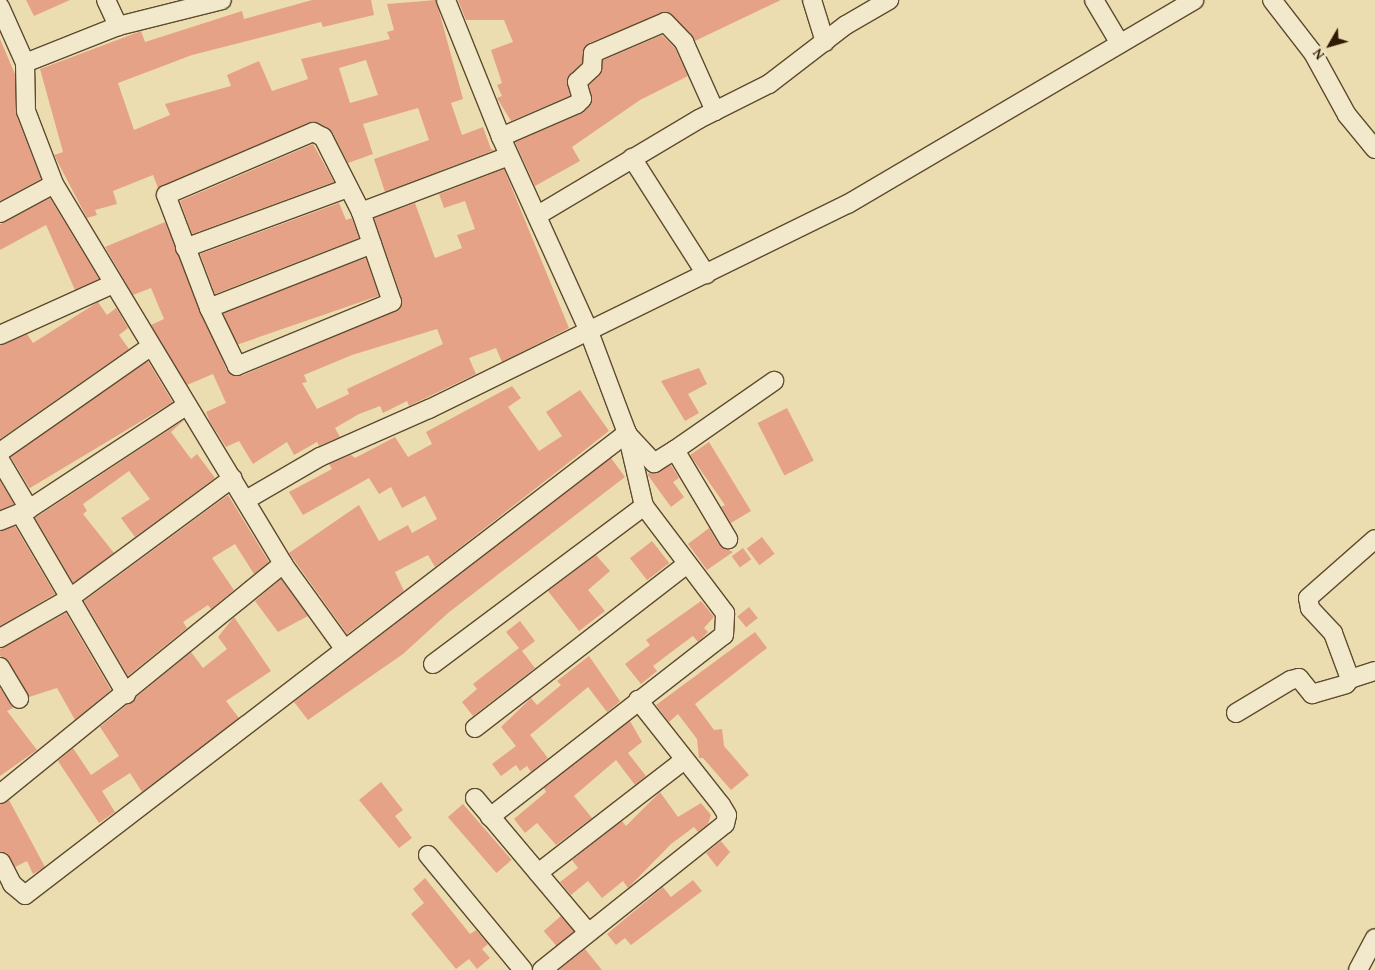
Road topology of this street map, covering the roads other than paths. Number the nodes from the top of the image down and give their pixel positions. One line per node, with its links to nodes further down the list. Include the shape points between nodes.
1 (106, 0): 10 (street)
2 (222, 0): 10 (street)
3 (446, 0): 15 (street)
4 (812, 0): 11 (street)
5 (889, 0): 11 (street)
6 (1094, 0): 12 (street)
7 (1194, 0): 12 (street)
8 (1272, 0): 16 (street, via 1313,53 1347,115)
9 (0, 7): 13 (street)
10 (118, 26): 13 (street)
11 (824, 42): 14 (street, via 784,75)
12 (1119, 42): 26 (street, via 848,204)
13 (25, 62): 19 (street, via 26,111)
14 (715, 111): 15 (street, via 684,42 666,22 593,53 592,68 577,82 582,99 577,104); 18 (street)
15 (501, 137): 17 (street)
16 (1375, 149)
17 (509, 156): 21 (street); 23 (street)
18 (632, 158): 23 (street); 26 (street)
19 (54, 184): 22 (street); 27 (street)
20 (348, 188): 21 (street); 25 (street); 25 (street, via 323,137 313,132 169,191 166,199)
21 (361, 212): 24 (street)
22 (0, 213)
23 (538, 215): 29 (street)
24 (372, 244): 28 (street); 28 (street, via 391,305 240,366 231,360)
25 (185, 248): 28 (street)
26 (706, 274): 29 (street)
27 (114, 284): 30 (street); 31 (street)
28 (209, 308)
29 (588, 329): 34 (street); 39 (street, via 320,457)
30 (0, 335)
31 (150, 347): 33 (street); 36 (street)
32 (774, 381): 35 (street)
33 (186, 406): 38 (street); 41 (street)
34 (627, 433): 35 (street, via 654,463); 40 (street); 49 (street)
35 (675, 450): 43 (street)
36 (0, 452)
37 (0, 460): 41 (street)
38 (233, 478): 39 (street); 47 (street)
39 (246, 500): 45 (street)
40 (644, 506): 46 (street); 50 (street)
41 (24, 511): 42 (street); 47 (street)
42 (0, 520)
43 (728, 539)
44 (1375, 539): 53 (street, via 1308,598 1310,608 1333,633)
45 (283, 564): 49 (street); 54 (street)
46 (686, 565): 56 (street, via 725,613 724,635); 58 (street)
47 (70, 598): 48 (street); 54 (street)
48 (0, 638)
49 (343, 647): 64 (street, via 25,894 12,884)
50 (433, 664)
51 (0, 667): 55 (street)
52 (1375, 671): 53 (street)
53 (1350, 679): 57 (street, via 1312,694 1299,678 1290,680)
54 (126, 694): 60 (street)
55 (19, 699)
56 (638, 700): 59 (street); 62 (street)
57 (1236, 713)
58 (475, 728)
59 (684, 760): 65 (street); 66 (street, via 721,805 727,815 725,824)
60 (0, 794)
61 (475, 798): 62 (street)
62 (490, 817): 65 (street)
63 (428, 855): 68 (street)
64 (1, 862)
65 (538, 873): 66 (street)
66 (588, 932): 69 (street)
67 (1375, 938): 70 (street)
68 (523, 970)
69 (542, 970)
70 (1358, 970)

